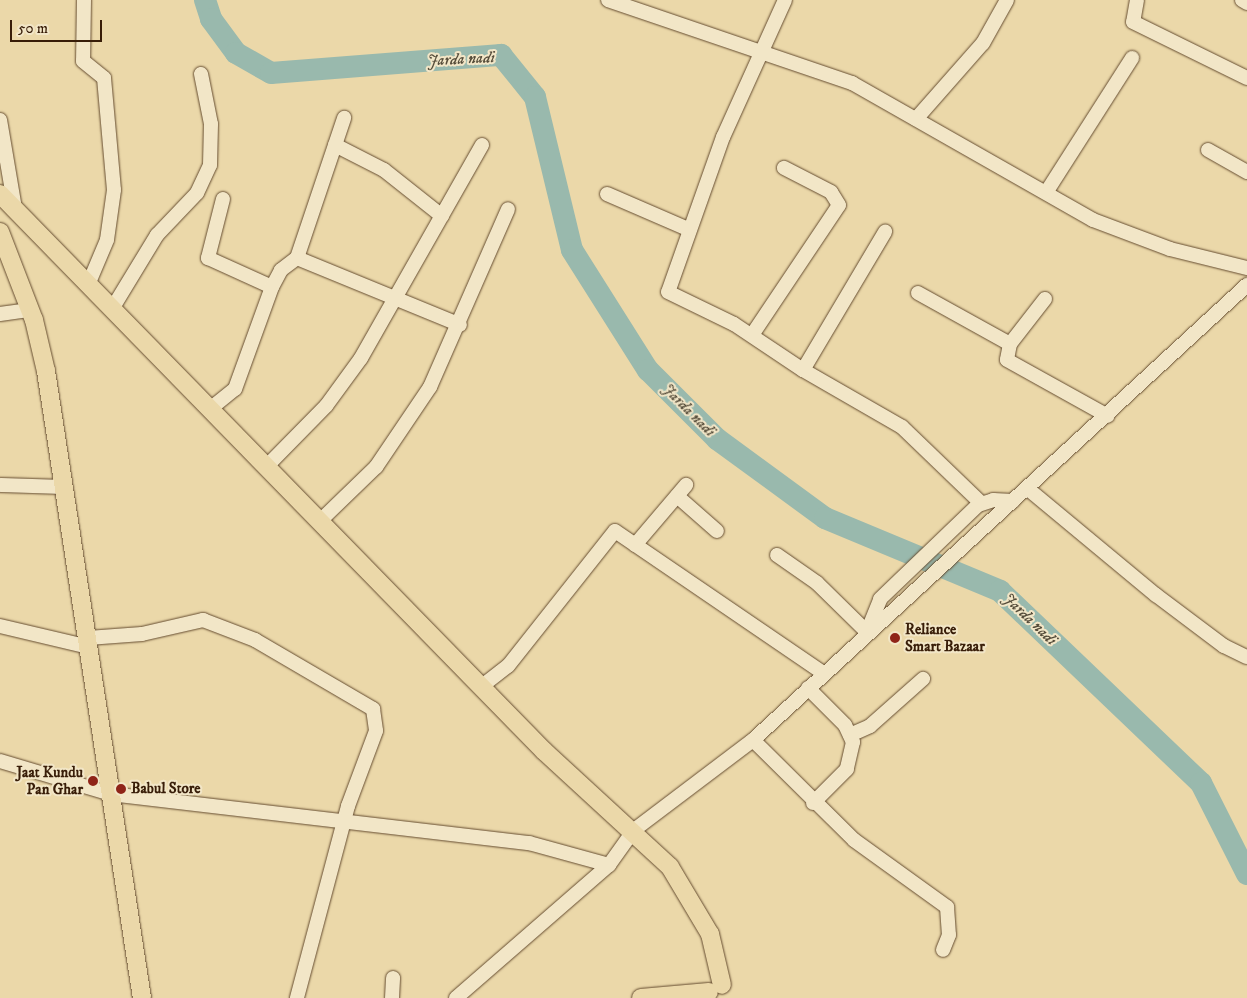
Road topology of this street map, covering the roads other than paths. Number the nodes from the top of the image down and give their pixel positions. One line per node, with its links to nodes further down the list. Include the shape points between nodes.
1 (84, 0): 32 (street, via 82,51 86,65 104,78 114,190 107,240)
2 (608, 0): 8 (street)
3 (785, 0): 8 (street)
4 (1006, 0): 13 (street, via 983,43)
5 (1137, 0): 11 (street, via 1133,22)
6 (1242, 0): 7 (street)
7 (1247, 2)
8 (759, 51): 13 (street, via 852,83); 27 (street)
9 (1132, 58): 20 (street)
10 (201, 74): 38 (street, via 211,124 210,165 197,193 157,236)
11 (1247, 78)
12 (344, 118): 15 (street)
13 (916, 119): 20 (street)
14 (0, 120): 25 (street)
15 (334, 145): 26 (street, via 384,170); 30 (street)
16 (482, 145): 26 (street)
17 (1208, 150): 19 (street)
18 (784, 168): 42 (street, via 831,192 838,205)
19 (1247, 172)
20 (1047, 191): 31 (street, via 1093,220 1137,238)
21 (0, 194): 25 (main road)
22 (607, 194): 27 (street)
23 (223, 199): 34 (street, via 208,258)
24 (508, 210): 41 (street)
25 (18, 213): 29 (main road); 32 (main road)
26 (442, 216): 36 (street)
27 (690, 230): 42 (street, via 668,292)
28 (885, 232): 44 (street)
29 (0, 233): 39 (main road)
30 (297, 258): 34 (street, via 281,270); 36 (street)
31 (1247, 268)
32 (88, 285): 38 (main road)
33 (1247, 286): 46 (street)
34 (272, 288): 45 (street, via 244,373 235,389)
35 (918, 293): 43 (street)
36 (395, 298): 41 (street); 47 (street, via 343,384)
37 (1045, 299): 43 (street)
38 (112, 309): 45 (main road)
39 (30, 310): 40 (street); 49 (main road, via 46,371)
40 (0, 314)
41 (460, 325): 53 (street, via 403,431 376,468)
42 (752, 335): 44 (street)
43 (1010, 344): 46 (street, via 1007,360 1017,369)
44 (802, 370): 52 (street, via 917,438)
45 (210, 409): 47 (main road)
46 (1108, 416): 50 (street)
47 (266, 467): 53 (main road)
48 (0, 485): 49 (street)
49 (64, 488): 59 (main road)
50 (1027, 488): 51 (street); 60 (street, via 1156,595 1224,646)
51 (1011, 503): 52 (street); 58 (street)
52 (980, 504): 58 (street, via 887,591 874,608)
53 (320, 521): 63 (main road)
54 (717, 531): 55 (street, via 682,490)
55 (635, 545): 61 (street); 63 (street, via 615,531 508,666)
56 (777, 555): 58 (street, via 823,588)
57 (0, 626): 59 (street)
58 (867, 632): 61 (street)
59 (89, 642): 68 (main road); 70 (street, via 203,620 256,640 365,702 378,722)
60 (1247, 657)
61 (823, 673): 64 (street)
62 (923, 679): 65 (street, via 870,726)
63 (482, 686): 71 (main road, via 544,751)
64 (808, 688): 65 (street); 66 (street)
65 (850, 735): 69 (street, via 853,752 847,769)
66 (753, 740): 69 (street); 71 (street)
67 (0, 761): 68 (street)
68 (110, 794): 70 (street); 76 (main road)
69 (813, 803): 73 (street, via 854,840 947,908 949,934)
70 (346, 819): 72 (street, via 562,849); 77 (street)
71 (634, 830): 72 (street); 75 (main road, via 670,867 700,911 718,953)
72 (609, 865): 79 (street)
73 (943, 950)
74 (393, 978): 78 (street)
75 (718, 993): 80 (main road)
76 (142, 998)
77 (297, 998)
78 (392, 998)
79 (456, 998)
80 (641, 998)

